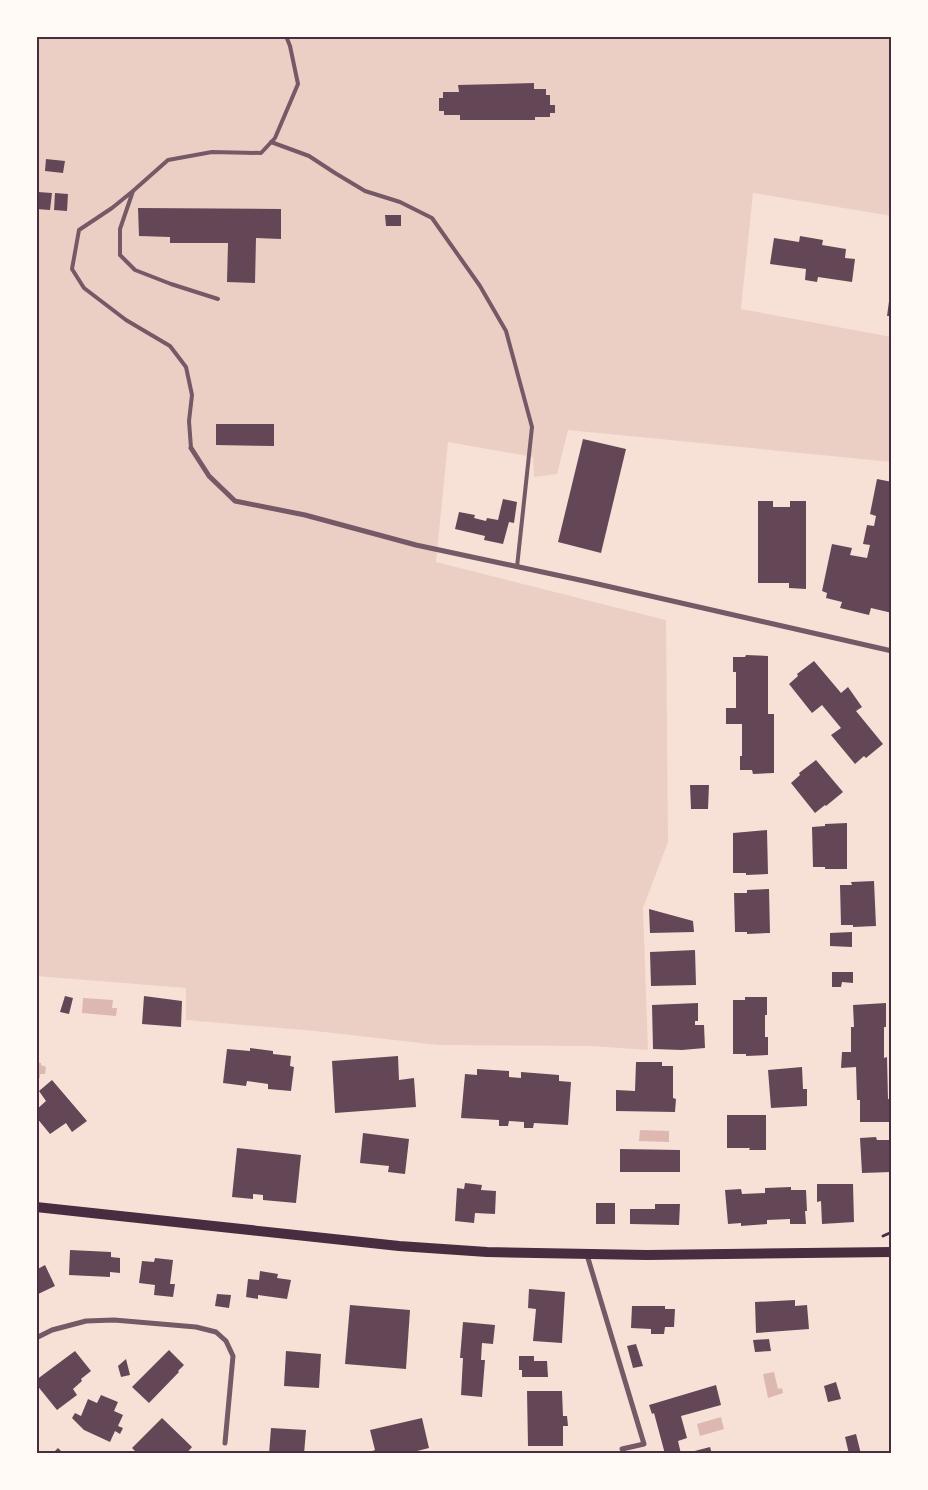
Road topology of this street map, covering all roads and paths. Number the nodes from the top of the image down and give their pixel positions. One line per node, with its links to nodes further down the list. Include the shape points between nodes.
1 (286, 36): 2 (lane, via 298,84)
2 (271, 142): 3 (lane, via 261,153 212,152 168,160); 6 (lane, via 309,156 365,191 400,202 432,218 480,286 506,331 532,427)
3 (133, 191): 4 (lane, via 120,229 120,255 135,270); 5 (lane, via 79,230 72,269 84,288 126,320 170,346 186,367 192,395 189,421)
4 (218, 299)
5 (192, 448): 6 (street, via 209,476 235,501)
6 (518, 566): 7 (street)
7 (892, 651)
8 (36, 1207): 10 (main road, via 399,1246)
9 (892, 1252): 10 (main road)
10 (587, 1254): 13 (street, via 644,1444)
11 (36, 1338): 12 (street, via 86,1321 114,1320 196,1327 216,1332 226,1341 233,1356)
12 (224, 1442)
13 (622, 1449)

